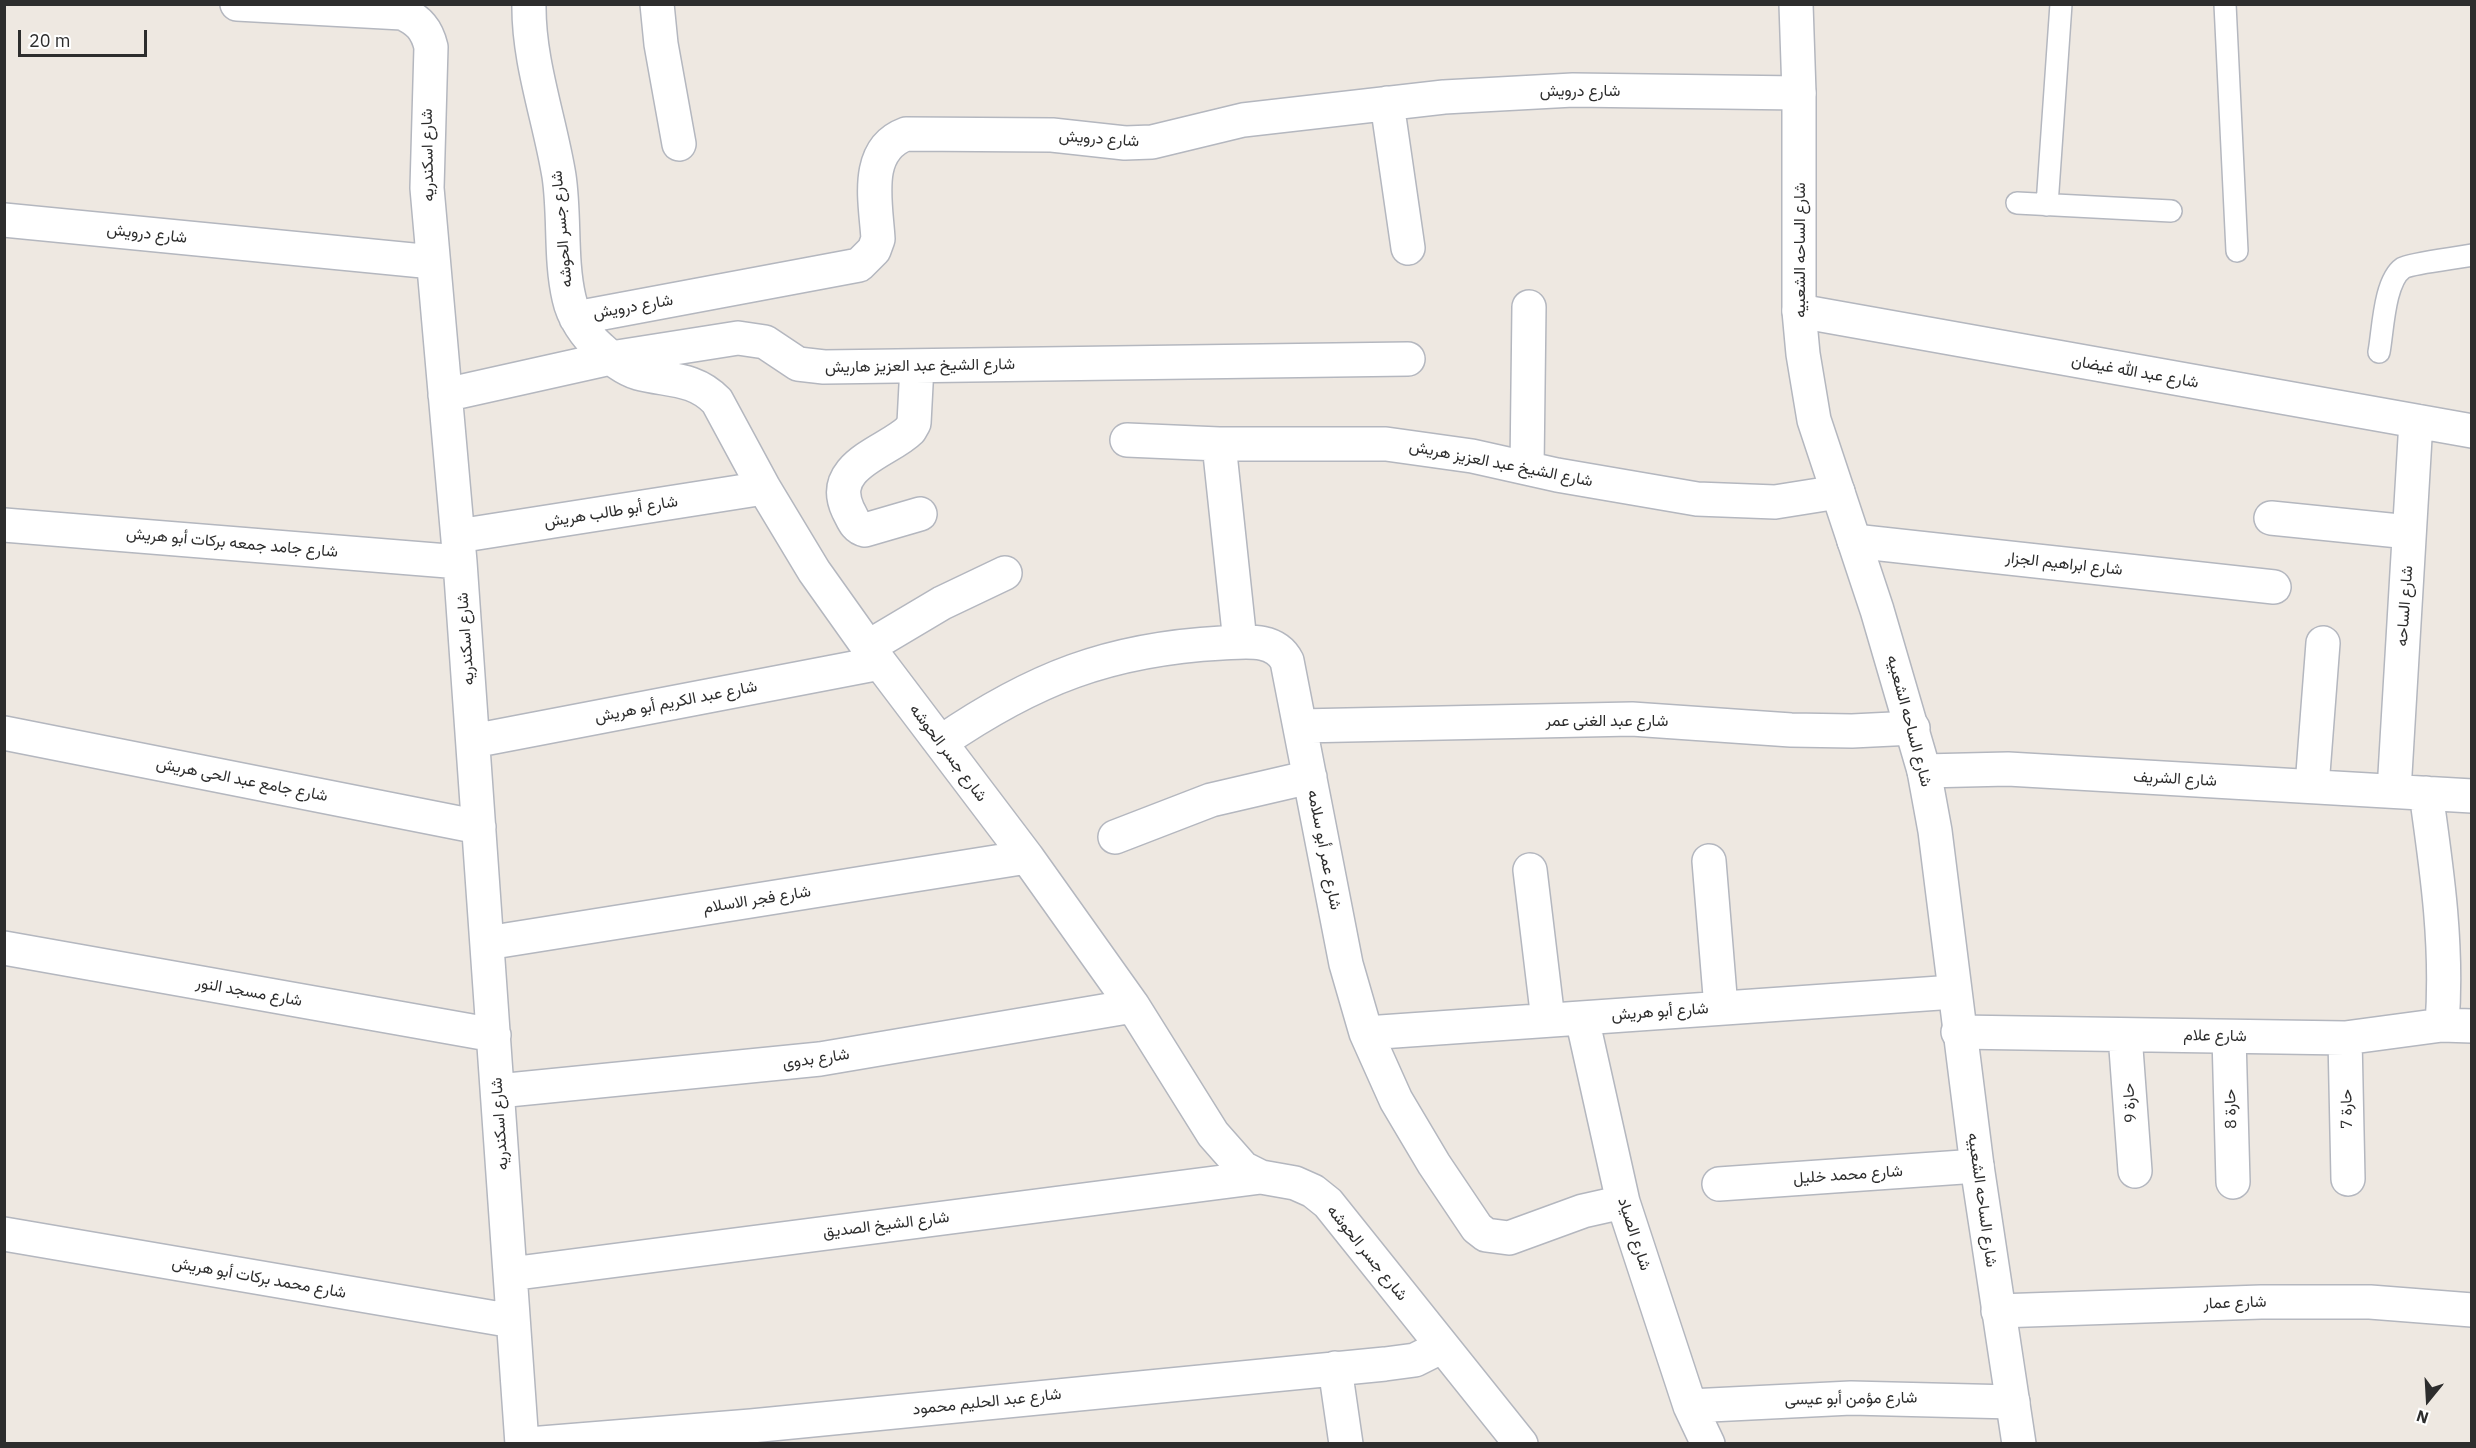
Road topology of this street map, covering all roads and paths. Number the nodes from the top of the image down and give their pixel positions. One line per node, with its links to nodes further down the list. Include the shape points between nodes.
1 (237, 4): 17 (street, شارع اسكندريه, via 402,13 422,26 431,47 427,189)
2 (530, 4): 20 (street, شارع جسر الحوشه, via 532,43 559,177 566,283)
3 (657, 4): 9 (street)
4 (1796, 4): 7 (street, شارع الساحه الشعبيه)
5 (2061, 4): 11 (lane)
6 (2225, 4): 15 (lane)
7 (1799, 93): 8 (street, شارع درويش, via 1573,90); 19 (street, شارع الساحه الشعبيه)
8 (1387, 103): 14 (street); 20 (street, شارع درويش, via 1243,120 1152,142 1052,135 906,135 895,138 878,156 878,239 874,250 859,265)
9 (680, 144)
10 (2017, 203): 11 (lane)
11 (2047, 205): 12 (lane)
12 (2171, 211)
13 (4, 220): 17 (street, شارع درويش)
14 (1408, 248)
15 (2237, 251)
16 (2472, 255): 21 (lane, via 2403,268 2388,293)
17 (433, 262): 25 (street, شارع اسكندريه)
18 (1529, 307): 30 (street)
19 (1799, 311): 26 (street, شارع عبد الله غيضان); 32 (street, شارع الساحه الشعبيه, via 1814,420)
20 (576, 318): 22 (street, شارع جسر الحوشه)
21 (2379, 352)
22 (611, 358): 24 (street, شارع الشيخ عبد العزيز هاريش, via 752,338 798,364 811,367); 25 (street, شارع الشيخ عبد العزيز هاريش); 31 (street, شارع جسر الحوشه, via 635,372 680,379 707,390 725,413)
23 (1408, 359): 24 (street, شارع الشيخ عبد العزيز هاريش)
24 (917, 366): 33 (street, via 914,423 910,430 856,466 849,477 845,504 856,525 865,530)
25 (445, 395): 38 (street, شارع اسكندريه)
26 (2416, 421): 27 (street, شارع عبد الله غيضان); 36 (street, شارع الساحه)
27 (2472, 431)
28 (1127, 440): 29 (street, شارع الشيخ عبد العزيز هريش)
29 (1219, 444): 30 (street, شارع الشيخ عبد العزيز هريش, via 1386,444); 41 (street)
30 (1527, 468): 32 (street, شارع الشيخ عبد العزيز هريش, via 1697,500 1775,502)
31 (764, 488): 38 (street, شارع أبو طالب هريش); 43 (street, شارع جسر الحوشه, via 814,571)
32 (1838, 492): 37 (street, شارع الساحه الشعبيه)
33 (920, 514)
34 (2271, 518): 36 (street)
35 (4, 525): 38 (street, شارع جامد جمعه بركات أبو هريش)
36 (2409, 532): 52 (street, شارع الساحه)
37 (1854, 542): 40 (street, شارع ابراهيم الجزار); 45 (street, شارع الساحه الشعبيه)
38 (459, 549): 47 (street, شارع اسكندريه)
39 (1005, 573): 43 (street, شارع عبد الكريم أبو هريش, via 942,603)
40 (2274, 587)
41 (1240, 642): 44 (street, شارع عمر أبو سلامه, via 1274,646 1282,652); 48 (street, شارع عمر أبو سلامه, via 1176,646 1112,658 1050,679 992,707)
42 (2323, 643): 51 (street)
43 (874, 655): 47 (street, شارع عبد الكريم أبو هريش); 48 (street, شارع جسر الحوشه)
44 (1300, 726): 45 (street, شارع عبد الغنى عمر, via 1632,719 1791,730); 50 (street, شارع عمر أبو سلامه)
45 (1913, 729): 49 (street, شارع الساحه الشعبيه)
46 (4, 734): 55 (street, شارع جامع عبد الحى هريش)
47 (473, 741): 55 (street, شارع اسكندريه)
48 (941, 742): 57 (street, شارع جسر الحوشه)
49 (1924, 771): 51 (street, شارع الشريف, via 2008,769); 62 (street, شارع الساحه الشعبيه)
50 (1310, 777): 56 (street, via 1210,800); 69 (street, شارع عمر أبو سلامه, via 1346,964)
51 (2312, 786): 52 (street, شارع الشريف)
52 (2394, 791): 53 (street, شارع الشريف)
53 (2426, 793): 54 (street, شارع الشريف); 67 (street, via 2442,909 2445,982)
54 (2472, 796)
55 (479, 827): 60 (street, شارع اسكندريه)
56 (1115, 837)
57 (1027, 857): 60 (street, شارع فجر الاسلام); 63 (street, شارع جسر الحوشه)
58 (1709, 861): 64 (street)
59 (1530, 870): 66 (street)
60 (487, 943): 70 (street, شارع اسكندريه)
61 (4, 948): 70 (street, شارع مسجد النور)
62 (1954, 992): 64 (street, شارع أبو هريش); 68 (street, شارع الساحه الشعبيه)
63 (1132, 1006): 74 (street, شارع بدوى, via 820,1059); 77 (street, شارع جسر الحوشه, via 1213,1134 1243,1168)
64 (1721, 1008): 65 (street, شارع أبو هريش)
65 (1582, 1018): 66 (street, شارع أبو هريش); 81 (street, شارع الصياد)
66 (1548, 1020): 69 (street, شارع أبو هريش)
67 (2457, 1026): 73 (street, شارع علام)
68 (1958, 1032): 71 (street, شارع علام); 75 (street, شارع الساحه الشعبيه)
69 (1366, 1034): 81 (street, شارع عمر أبو سلامه, via 1396,1100 1434,1164 1477,1228 1486,1234 1497,1238 1521,1236 1583,1211)
70 (494, 1035): 74 (street, شارع اسكندريه)
71 (2125, 1035): 72 (street, شارع علام); 76 (street, حارة 9)
72 (2229, 1037): 73 (street, شارع علام); 79 (street, حارة 8)
73 (2345, 1038): 78 (street, حارة 7)
74 (498, 1091): 83 (street, شارع اسكندريه)
75 (1977, 1166): 80 (street, شارع محمد خليل); 85 (street, شارع الساحه الشعبيه)
76 (2135, 1171)
77 (1262, 1177): 83 (street, شارع الشيخ الصديق); 87 (street, شارع جسر الحوشه, via 1295,1183 1328,1203)
78 (2348, 1179)
79 (2233, 1182)
80 (1719, 1184)
81 (1623, 1202): 90 (street, شارع الصياد)
82 (4, 1234): 86 (street, شارع محمد بركات أبو هريش)
83 (510, 1274): 86 (street, شارع اسكندريه)
84 (2472, 1310): 85 (street, شارع عمار, via 2370,1302 2261,1302)
85 (1998, 1311): 89 (street, شارع الساحه الشعبيه)
86 (513, 1322): 91 (street, شارع اسكندريه)
87 (1441, 1347): 88 (street, شارع عبد الحليم محمود, via 1415,1360); 94 (street, شارع جسر الحوشه)
88 (1335, 1368): 92 (street, شارع عبد الحليم محمود, via 751,1426); 93 (street)
89 (2013, 1402): 90 (street, شارع مؤمن أبو عيسى, via 1851,1398); 96 (street, شارع الساحه الشعبيه)
90 (1690, 1406): 95 (street, شارع الصياد)
91 (522, 1443)
92 (529, 1443)
93 (1346, 1443)
94 (1521, 1443)
95 (1708, 1443)
96 (2019, 1443)

